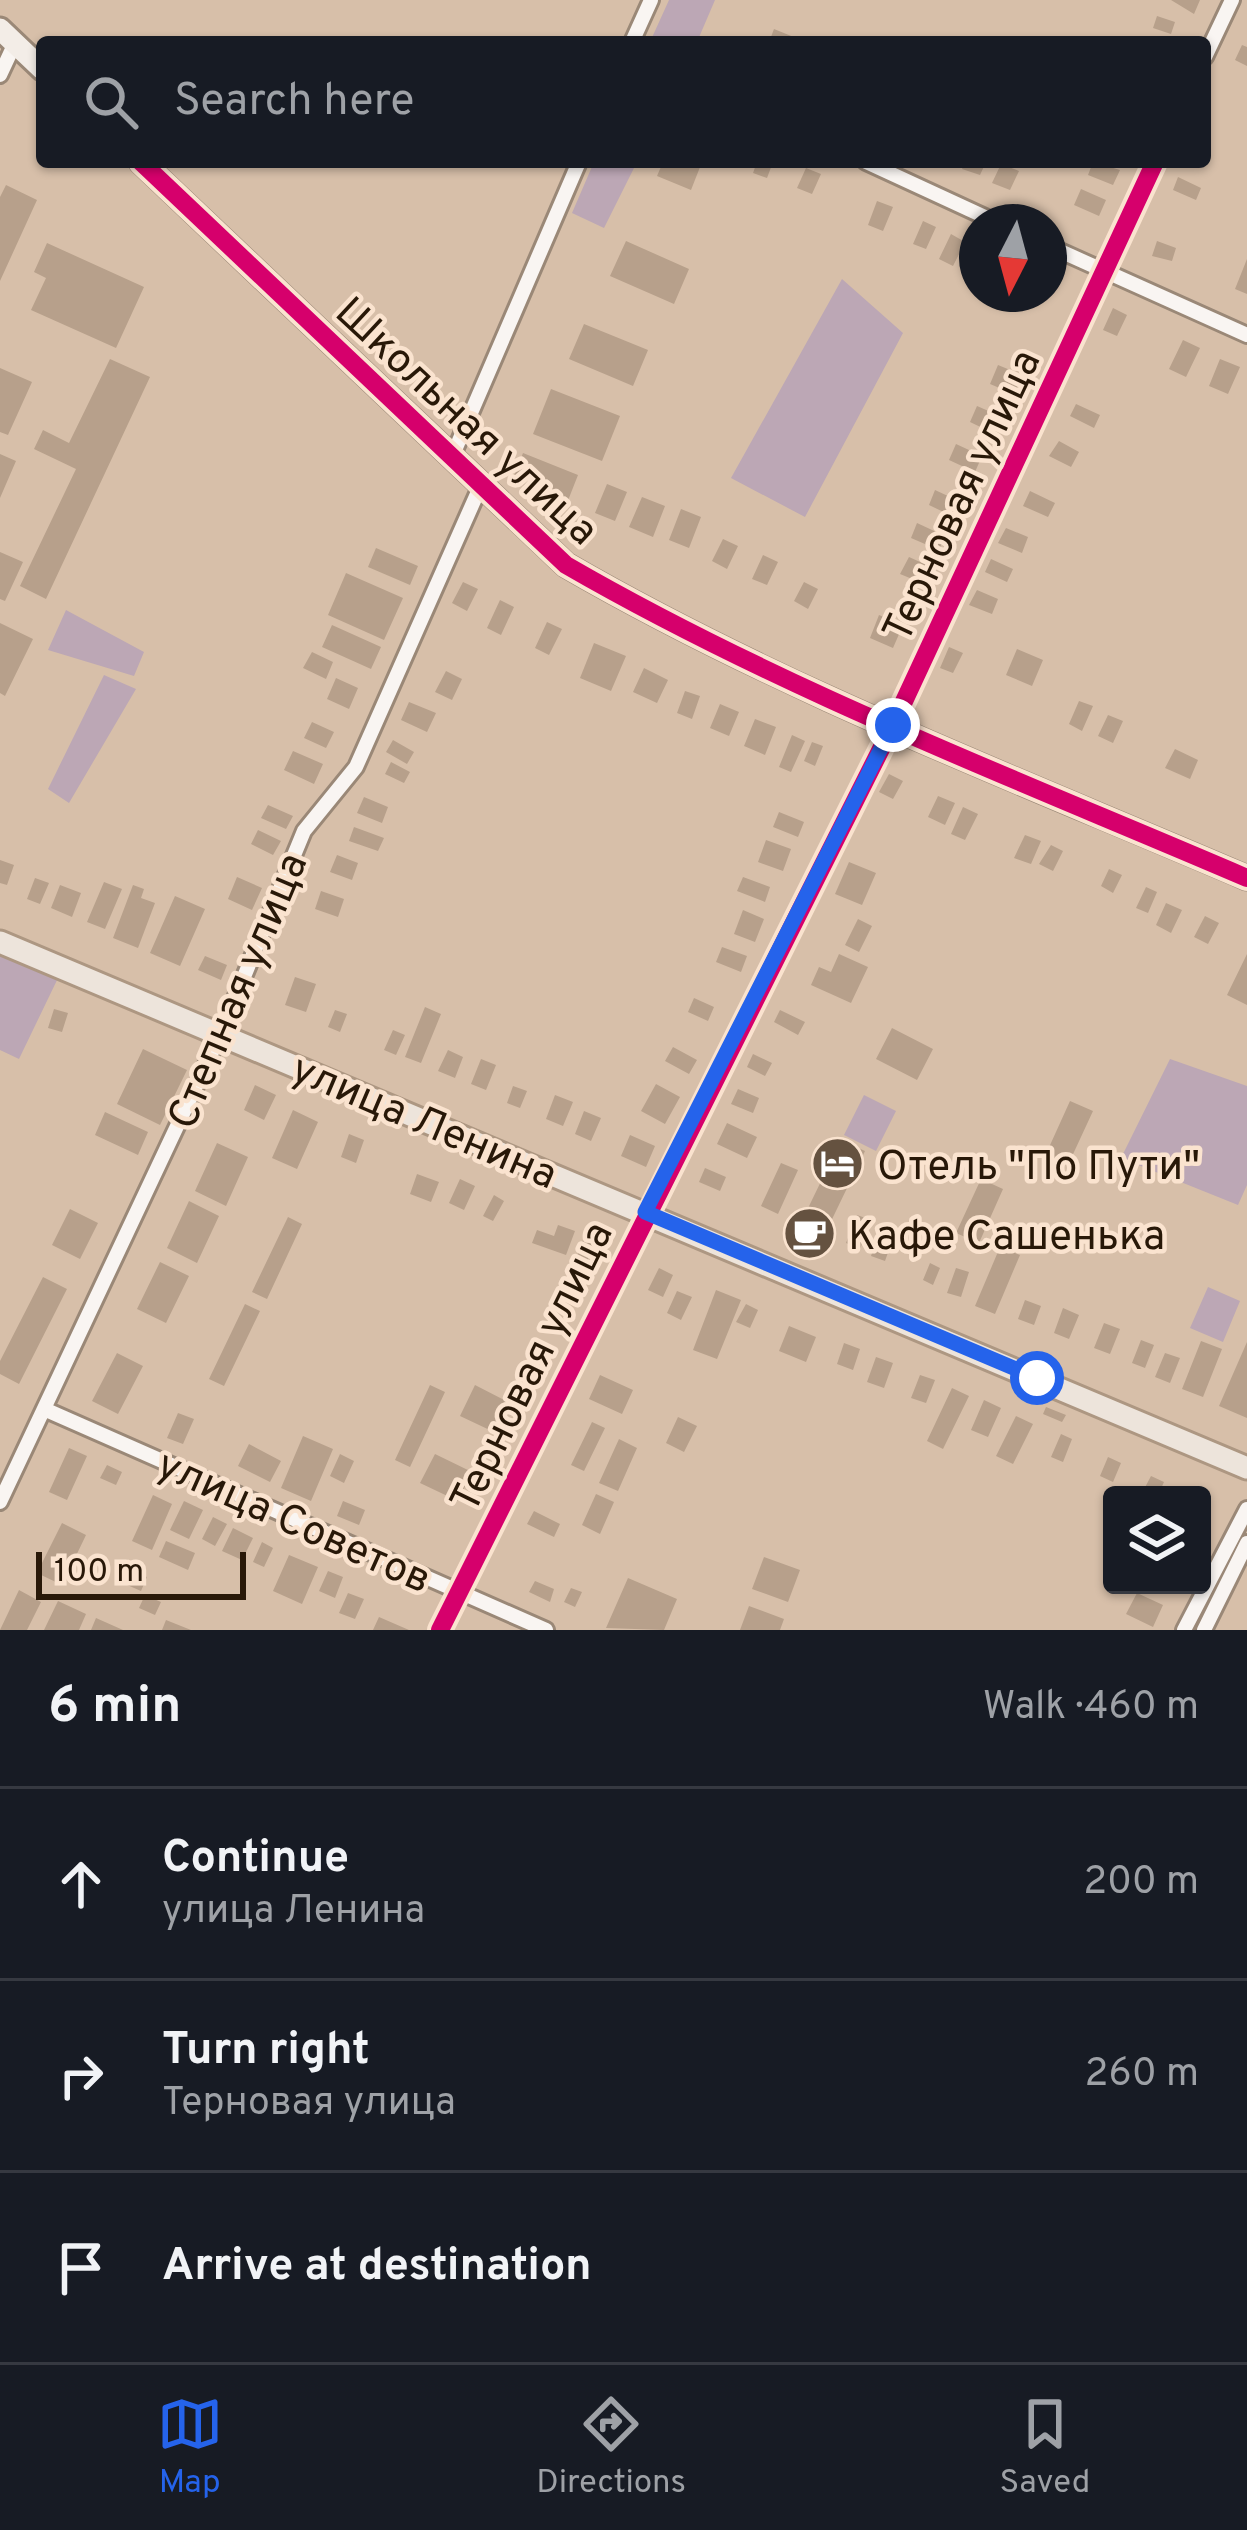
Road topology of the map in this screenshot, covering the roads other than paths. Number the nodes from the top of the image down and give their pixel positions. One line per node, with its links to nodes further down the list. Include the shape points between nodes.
1 (651, 0): 4 (street)
2 (1232, 0): 5 (street)
3 (8, 36): 6 (street); 7 (street)
4 (635, 36)
5 (1211, 44)
6 (36, 62)
7 (0, 75)
8 (147, 168): 16 (street, Школьная улица)
9 (576, 168): 16 (street)
10 (879, 168): 12 (street)
11 (1152, 168): 14 (street, Терновая улица)
12 (959, 205)
13 (1067, 255): 14 (street)
14 (1103, 272): 15 (street); 18 (street, Терновая улица)
15 (1247, 335)
16 (452, 457): 17 (street, Школьная улица)
17 (481, 485): 18 (street, Школьная улица, via 584,576); 21 (street, Степная улица, via 356,767 304,831)
18 (893, 725): 19 (street, Школьная улица); 22 (street, Терновая улица)
19 (1247, 878)
20 (0, 942): 21 (main road, улица Ленина)
21 (220, 1035): 22 (main road, улица Ленина); 23 (street, Степная улица)
22 (645, 1212): 24 (main road, улица Ленина); 28 (street, Терновая улица)
23 (44, 1409): 25 (street, Степная улица); 28 (street, улица Советов)
24 (1247, 1468)
25 (0, 1502)
26 (1247, 1509): 31 (street)
27 (1247, 1543): 32 (street)
28 (458, 1593): 29 (street, Терновая улица); 30 (street, улица Советов)
29 (440, 1630)
30 (546, 1630)
31 (1184, 1630)
32 (1204, 1630)

